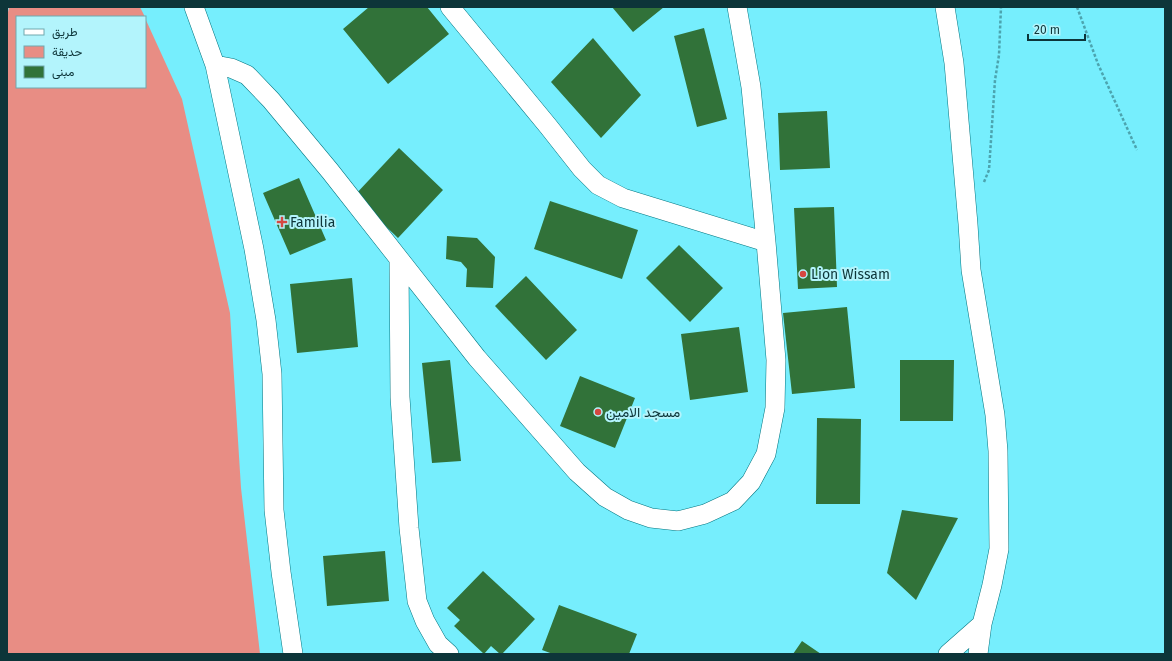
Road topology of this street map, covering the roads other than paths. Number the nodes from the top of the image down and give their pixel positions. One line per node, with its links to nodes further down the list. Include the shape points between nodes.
1 (194, 7): 5 (street)
2 (450, 7): 6 (street, via 582,169 598,185 623,198)
3 (737, 7): 6 (street, via 751,87)
4 (945, 7): 8 (street, via 954,63 971,270 995,415 998,452 999,550)
5 (215, 65): 7 (street, via 247,75 266,95 330,171); 9 (street, via 254,249 266,320 272,374 274,510)
6 (766, 242): 7 (street, via 776,360 775,408 766,454 751,482 733,501 705,514 678,521 651,518 628,510 605,497 577,472 477,358)
7 (399, 260): 10 (street, via 400,397 417,601 438,644)
8 (982, 624): 11 (street); 12 (street)
9 (293, 654)
10 (449, 654)
11 (948, 654)
12 (978, 654)

